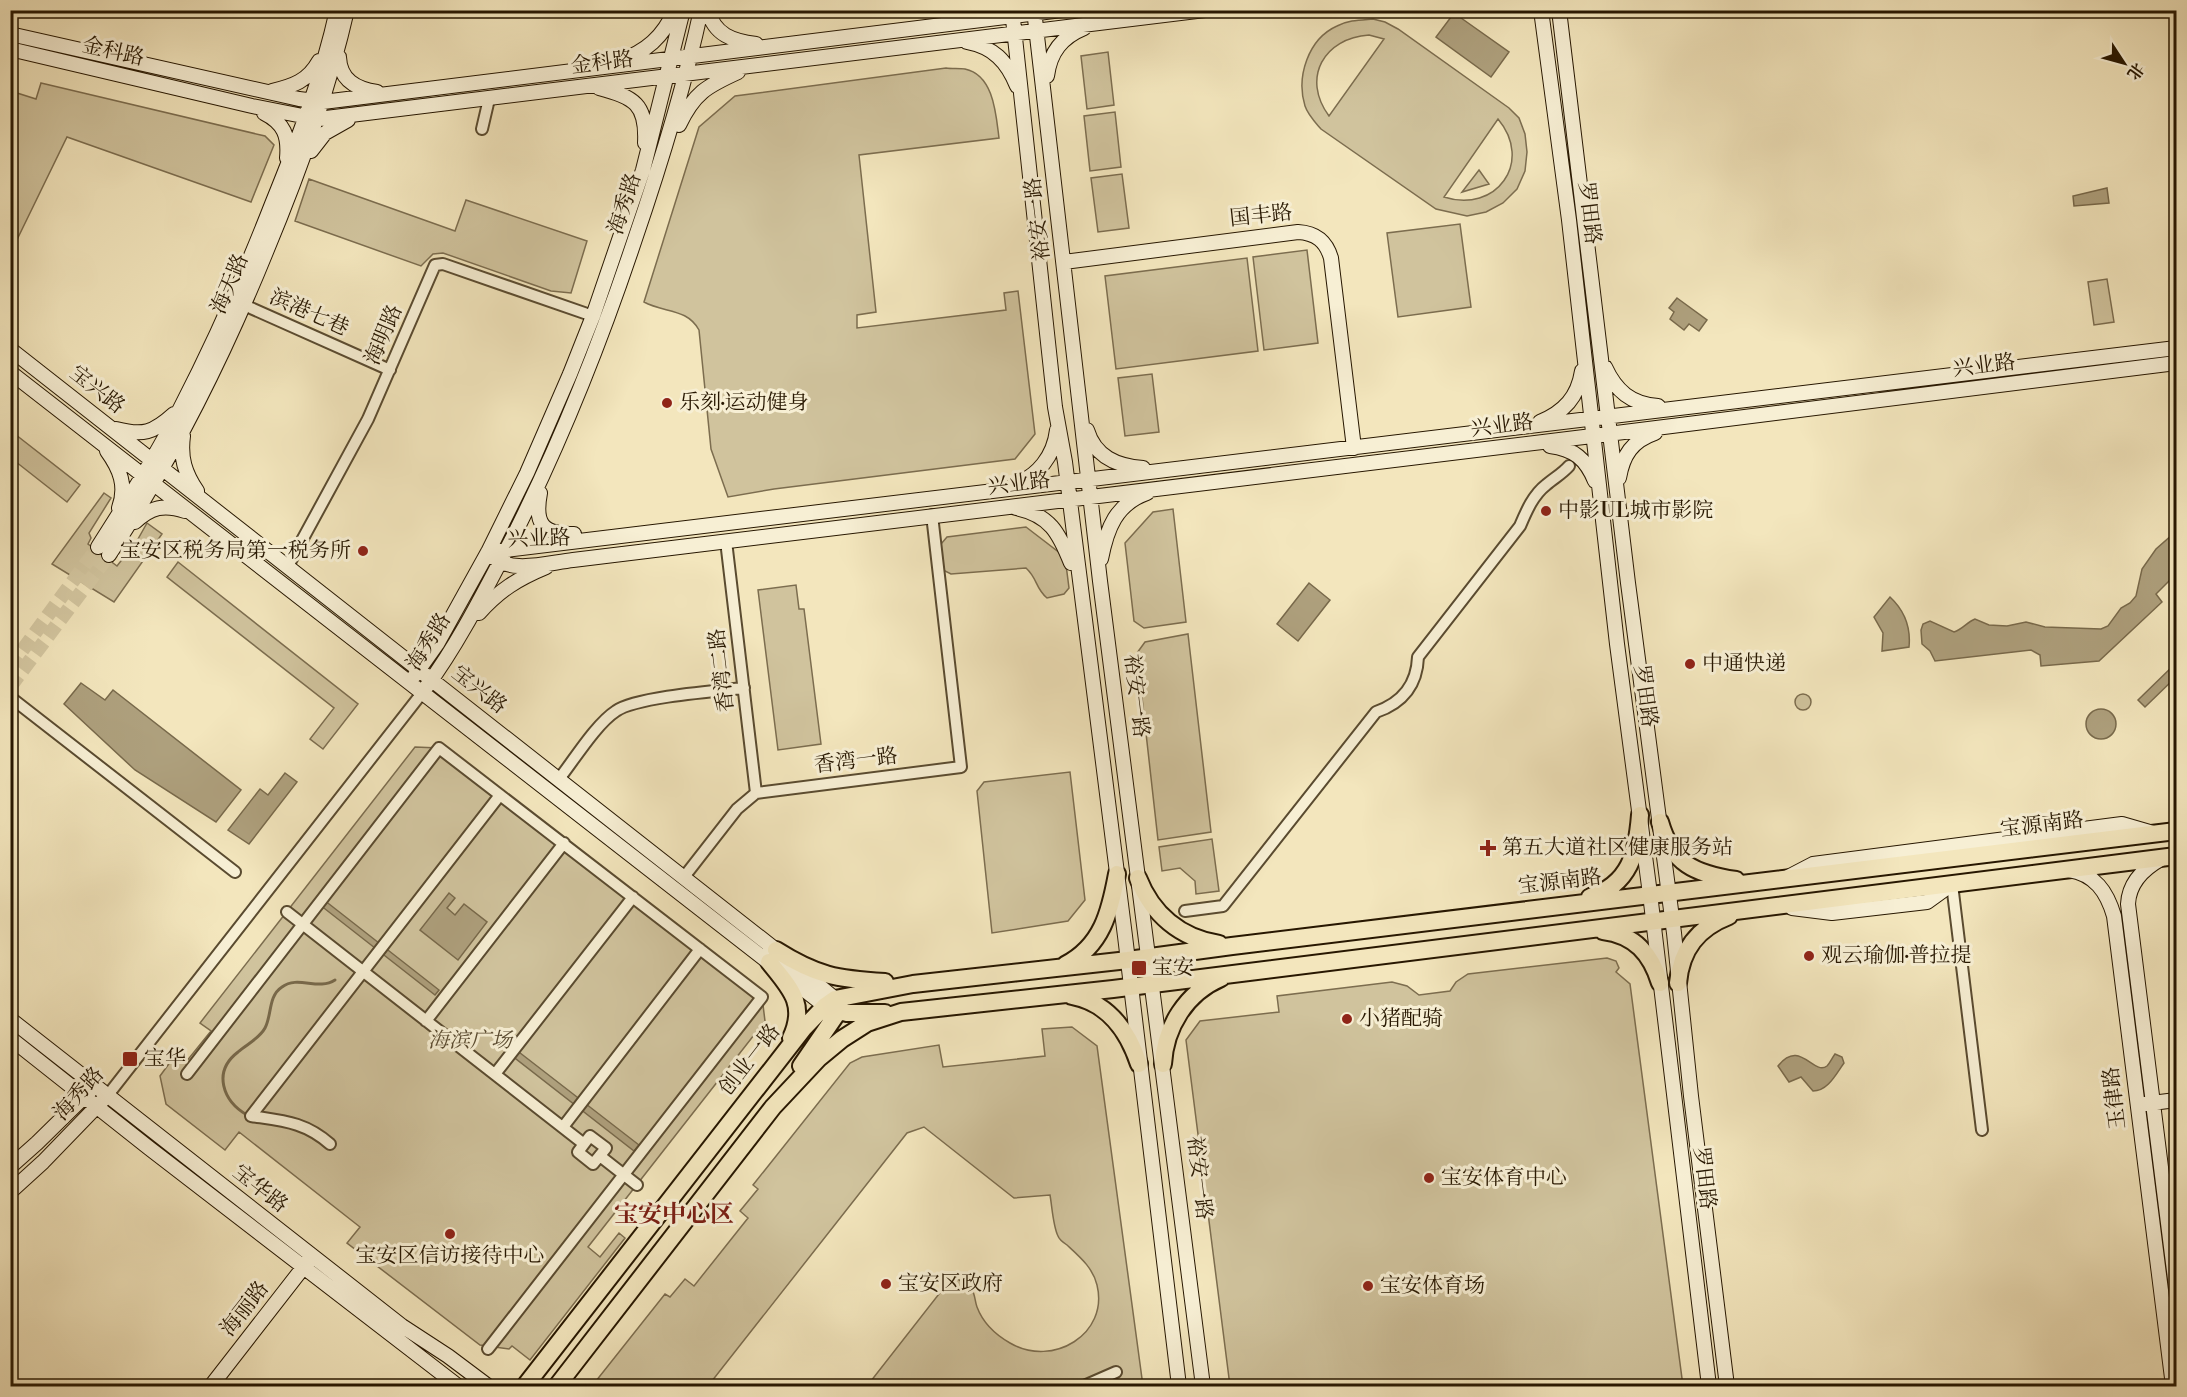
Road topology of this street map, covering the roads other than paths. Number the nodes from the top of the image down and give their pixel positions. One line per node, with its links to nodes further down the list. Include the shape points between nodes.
1 (337, 10): 24 (main road, 海天路)
2 (347, 10): 24 (main road, 海天路)
3 (675, 10): 30 (main road, via 666,29 647,48)
4 (683, 10): 28 (main road, 海秀路)
5 (701, 10): 27 (main road, 海秀路)
6 (708, 10): 25 (main road, via 714,25 730,38)
7 (976, 10): 17 (main road)
8 (1062, 10): 14 (main road, 金科路)
9 (1204, 10): 16 (main road, 金科路)
10 (1536, 10): 18 (main road)
11 (1541, 10): 18 (main road, 罗田路)
12 (1559, 10): 20 (main road, 罗田路)
13 (1564, 10): 20 (main road)
14 (1034, 12): 15 (main road, 金科路); 19 (main road, 裕安一路)
15 (1012, 14): 17 (main road, 金科路); 21 (main road, 裕安一路)
16 (1100, 22): 19 (main road, 金科路); 35 (main road, via 1071,35 1057,47 1048,66)
17 (955, 24): 25 (main road, 金科路)
18 (1544, 28): 54 (main road, 罗田路)
19 (1037, 30): 21 (main road, 金科路); 35 (main road, 裕安一路)
20 (1562, 32): 53 (main road, 罗田路)
21 (1014, 33): 23 (main road, 金科路); 38 (main road, 裕安一路)
22 (10, 34): 34 (main road, 金科路)
23 (956, 40): 29 (main road, 金科路); 38 (main road, via 998,54)
24 (334, 44): 34 (main road, via 309,76 294,86); 36 (main road, via 341,72 349,81 366,90); 39 (main road, 海天路)
25 (776, 47): 27 (main road, 金科路)
26 (10, 49): 40 (main road, 金科路)
27 (691, 57): 28 (main road, 金科路); 31 (main road, 海秀路)
28 (671, 60): 30 (main road, 金科路); 32 (main road, 海秀路)
29 (750, 66): 31 (main road, 金科路); 44 (main road, via 706,87 693,99)
30 (596, 69): 36 (main road, 金科路)
31 (686, 74): 32 (main road, 金科路); 44 (main road, 海秀路)
32 (667, 76): 33 (main road, 金科路); 45 (main road, 海秀路)
33 (591, 86): 37 (main road, 金科路); 45 (main road, via 627,96 638,105 645,121)
34 (267, 92): 39 (main road, 金科路)
35 (1045, 93): 48 (main road, 裕安一路)
36 (388, 94): 39 (main road, 金科路)
37 (489, 99): 41 (main road, 金科路); 43 (street)
38 (1022, 99): 59 (main road, 裕安一路)
39 (318, 102): 42 (main road, 海天路)
40 (252, 106): 42 (main road, 金科路); 47 (main road, via 285,130 288,148)
41 (358, 114): 42 (main road, 金科路); 46 (main road, via 325,133)
42 (312, 118): 46 (main road, 海天路); 47 (main road, 海天路)
43 (482, 129)
44 (659, 167): 75 (main road, 海秀路, via 619,288)
45 (643, 170): 50 (main road, 海秀路)
46 (298, 173): 49 (main road, 海天路)
47 (283, 178): 60 (main road, 海天路, via 224,321)
48 (1064, 262): 58 (main road, 裕安一路); 72 (main road, 国丰路, via 1298,232 1320,238 1331,258)
49 (244, 305): 56 (street, 滨港七巷); 67 (main road, 海天路)
50 (593, 316): 56 (street, 海明路, via 437,264); 95 (main road, 海秀路, via 549,426)
51 (2176, 348): 61 (main road, 兴业路)
52 (10, 349): 65 (main road, 宝兴路)
53 (1600, 352): 61 (main road, via 1609,376 1624,395 1640,404); 62 (main road, 罗田路)
54 (1584, 354): 63 (main road, 罗田路); 66 (main road, via 1580,381 1571,401 1552,416)
55 (2176, 363): 64 (main road, 兴业路)
56 (390, 370): 98 (street, 海明路, via 350,454)
57 (10, 372): 70 (main road, 宝兴路)
58 (1080, 405): 76 (main road, via 1088,434 1106,458 1126,466); 78 (main road, 裕安一路)
59 (1055, 407): 79 (main road, 裕安一路); 81 (main road, via 1057,432 1048,458 1029,478)
60 (181, 409): 65 (main road, via 147,432 135,434); 73 (main road, 海天路)
61 (1681, 409): 62 (main road, 兴业路)
62 (1608, 418): 63 (main road, 兴业路); 68 (main road, 罗田路)
63 (1592, 420): 66 (main road, 兴业路); 69 (main road, 罗田路)
64 (1680, 426): 68 (main road, 兴业路); 83 (main road, via 1652,434 1630,448 1620,471)
65 (111, 427): 73 (main road, 宝兴路)
66 (1524, 428): 72 (main road, 兴业路)
67 (183, 432): 73 (main road, 海天路); 85 (main road, via 182,464)
68 (1610, 434): 69 (main road, 兴业路); 83 (main road, 罗田路)
69 (1594, 436): 71 (main road, 兴业路); 86 (main road, 罗田路)
70 (101, 442): 77 (main road, 宝兴路); 90 (main road, via 122,477)
71 (1527, 444): 80 (main road, 兴业路); 86 (main road, via 1558,447 1578,454 1591,471)
72 (1354, 448): 76 (main road, 兴业路)
73 (157, 464): 77 (main road, 海天路); 85 (main road, 宝兴路)
74 (1569, 466): 128 (street, via 1544,485 1520,526 1418,657 1408,691 1399,701 1376,712 1223,906)
75 (546, 469): 91 (main road, via 537,510 544,527 555,534); 93 (main road, 海秀路)
76 (1175, 470): 78 (main road, 兴业路)
77 (148, 479): 88 (main road, 宝兴路); 90 (main road, 海天路)
78 (1089, 479): 79 (main road, 兴业路); 82 (main road, 裕安一路)
79 (1067, 482): 81 (main road, 兴业路); 84 (main road, 裕安一路)
80 (1179, 486): 82 (main road, 兴业路); 100 (main road, via 1143,495 1115,515 1106,536)
81 (1001, 490): 91 (main road, 兴业路)
82 (1090, 496): 84 (main road, 兴业路); 100 (main road, 裕安一路)
83 (1618, 498): 112 (main road, 罗田路)
84 (1069, 499): 87 (main road, 兴业路); 99 (main road, 裕安一路)
85 (203, 500): 98 (main road, 宝兴路)
86 (1601, 500): 111 (main road, 罗田路)
87 (1005, 506): 89 (main road, 兴业路); 99 (main road, via 1030,511 1051,525 1065,546)
88 (194, 515): 90 (main road, via 158,507); 104 (main road, 宝兴路)
89 (932, 515): 92 (main road, 兴业路); 109 (street, 香湾一路, via 961,767)
90 (120, 525): 94 (main road, 海天路)
91 (606, 537): 93 (main road, 兴业路)
92 (726, 541): 96 (main road, 兴业路); 105 (street, 香湾二路)
93 (506, 549): 95 (main road, 兴业路); 97 (main road, 海秀路)
94 (103, 551)
95 (488, 552): 97 (main road, 兴业路); 102 (main road, 海秀路)
96 (561, 561): 97 (main road, 兴业路, via 512,566); 101 (main road, via 511,583)
97 (499, 563): 101 (main road, 海秀路)
98 (288, 566): 102 (main road, 宝兴路)
99 (1078, 581): 118 (main road, 裕安一路)
100 (1100, 581): 120 (main road, 裕安一路)
101 (459, 635): 103 (main road, 海秀路)
102 (419, 669): 103 (main road, 宝兴路); 104 (main road, 海秀路)
103 (432, 680): 106 (main road, 海秀路); 108 (main road, 宝兴路)
104 (409, 683): 106 (main road, 宝兴路)
105 (744, 688): 108 (street, via 621,707 604,722); 109 (street, 香湾二路)
106 (422, 693): 138 (main road, 宝兴路); 161 (street, 海秀路)
107 (10, 697): 117 (street)
108 (559, 779): 119 (main road, 宝兴路)
109 (756, 794): 119 (street, via 737,809)
110 (500, 795): 114 (street); 134 (street, via 440,748); 142 (street)
111 (1640, 815): 124 (main road, 罗田路); 126 (main road, via 1635,854 1622,877 1597,895)
112 (1660, 822): 121 (main road, via 1670,848 1686,866 1709,875); 123 (main road, 罗田路)
113 (2176, 830): 121 (main road, 宝源南路)
114 (564, 843): 125 (street); 153 (street)
115 (2171, 858): 116 (main road); 132 (main road, 玉律路, via 2146,869 2131,887)
116 (2061, 870): 122 (main road); 133 (main road, 玉律路, via 2077,872 2098,883 2110,902)
117 (235, 872)
118 (1117, 874): 140 (main road, 裕安一路); 141 (main road, via 1100,933 1083,954)
119 (684, 877): 138 (main road, 宝兴路)
120 (1138, 878): 136 (main road, via 1156,911 1177,929 1200,940); 139 (main road, 裕安一路)
121 (1755, 883): 123 (main road, 宝源南路)
122 (1952, 884): 127 (main road); 169 (street)
123 (1669, 892): 124 (main road, 宝源南路); 130 (main road, 罗田路)
124 (1650, 894): 126 (main road, 宝源南路); 131 (main road, 罗田路)
125 (633, 897): 137 (street); 159 (street)
126 (1575, 902): 136 (main road, 宝源南路)
127 (1747, 909): 130 (main road); 145 (main road, via 1697,935 1682,959)
128 (1185, 911)
129 (287, 912): 134 (street)
130 (1672, 919): 131 (main road); 145 (main road, 罗田路)
131 (1653, 921): 135 (main road); 144 (main road, 罗田路)
132 (2129, 921): 133 (main road, via 2120,916); 164 (main road, 玉律路)
133 (2115, 922): 165 (main road, 玉律路)
134 (303, 925): 142 (street); 158 (street)
135 (1590, 929): 143 (main road); 144 (main road, via 1621,935 1641,947 1652,961)
136 (1232, 946): 139 (main road, 宝源南路)
137 (700, 949): 168 (street); 174 (street, via 762,997)
138 (772, 956): 146 (main road, via 828,976); 150 (main road, 宝兴路); 155 (main road, via 797,1008 797,1022)
139 (1149, 958): 140 (main road, 宝源南路); 147 (main road, 裕安一路)
140 (1128, 960): 141 (main road); 148 (main road, 裕安一路)
141 (1059, 968): 146 (main road)
142 (363, 971): 153 (street); 170 (street, via 252,1116 298,1124)
143 (1235, 973): 147 (main road); 157 (main road, via 1204,987 1185,1004 1171,1026)
144 (1660, 983): 190 (main road, 罗田路)
145 (1678, 983): 191 (main road, 罗田路)
146 (913, 984): 150 (main road)
147 (1152, 984): 148 (main road); 157 (main road, 裕安一路)
148 (1130, 987): 149 (main road); 156 (main road, 裕安一路)
149 (1065, 994): 151 (main road); 156 (main road, via 1099,1006 1116,1019)
150 (833, 1005): 151 (main road); 155 (main road, 创业一路); 167 (main road)
151 (901, 1012): 167 (main road, via 867,1023 842,1039)
152 (10, 1019): 160 (main road, 宝华路)
153 (426, 1021): 159 (street)
154 (10, 1038): 162 (main road, 宝华路)
155 (781, 1057): 185 (main road, 创业一路)
156 (1139, 1064): 188 (main road, 裕安一路)
157 (1163, 1064): 189 (main road, 裕安一路)
158 (187, 1074)
159 (495, 1074): 168 (street)
160 (95, 1085): 161 (main road, 宝华路); 162 (main road, 海秀路)
161 (108, 1095): 166 (main road, 海秀路); 171 (main road, 宝华路)
162 (85, 1096): 166 (main road, 宝华路); 173 (main road, 海秀路)
163 (2176, 1100): 164 (main road)
164 (2152, 1103): 165 (main road); 178 (main road, 玉律路)
165 (2136, 1105): 192 (main road, 玉律路)
166 (97, 1106): 172 (main road, 宝华路); 176 (main road, 海秀路)
167 (773, 1107): 186 (main road)
168 (563, 1127): 174 (street, via 584,1144 590,1136 606,1148 600,1156)
169 (1982, 1130)
170 (330, 1144)
171 (176, 1149): 172 (main road, via 164,1151); 177 (main road, 宝华路)
172 (166, 1161): 177 (main road, 宝华路)
173 (10, 1167)
174 (624, 1175): 175 (street); 179 (street)
175 (637, 1185)
176 (10, 1192)
177 (308, 1262): 180 (main road, 宝华路); 182 (main road, 宝华路); 183 (main road, 海丽路)
178 (2176, 1287)
179 (488, 1349)
180 (459, 1364): 182 (main road, via 463,1370 461,1378); 184 (main road, 宝华路)
181 (1116, 1372): 187 (street)
182 (453, 1383)
183 (211, 1386)
184 (488, 1386)
185 (525, 1386)
186 (557, 1386)
187 (1083, 1386)
188 (1179, 1386)
189 (1203, 1386)
190 (1709, 1386)
191 (1727, 1386)
192 (2173, 1386)

